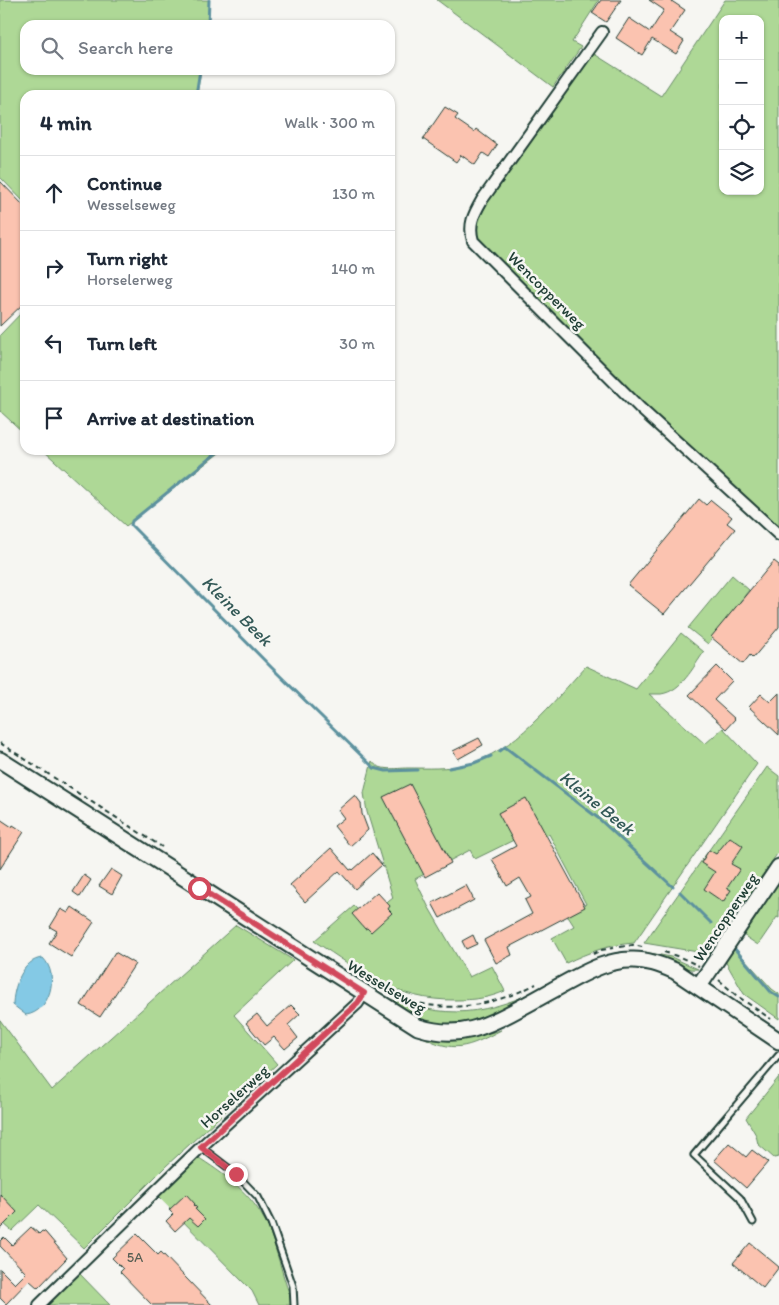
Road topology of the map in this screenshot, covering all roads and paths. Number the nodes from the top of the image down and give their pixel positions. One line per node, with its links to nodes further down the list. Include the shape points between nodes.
1 (602, 32): 2 (street, Wencopperweg, via 482,200 473,216 470,230 473,241 641,410)
2 (779, 535)
3 (0, 760): 12 (main road, Wesselseweg)
4 (779, 867): 8 (main road, Wencopperweg)
5 (646, 948): 7 (path, via 633,945 601,950)
6 (663, 952): 8 (path)
7 (592, 955)
8 (708, 972): 10 (main road, Wencopperweg); 13 (path)
9 (541, 981): 11 (path, Wesselseweg, via 497,1001 468,1007 422,1004)
10 (699, 986): 12 (main road, Wesselseweg, via 660,964 631,960 616,962 585,973 487,1026 458,1032 441,1032 418,1026); 14 (main road, Wesselseweg)
11 (384, 989)
12 (364, 993): 16 (street, Horselerweg, via 358,1003)
13 (772, 1020)
14 (779, 1041)
15 (779, 1055): 17 (lane, via 694,1155 740,1198)
16 (201, 1147): 18 (street, Horselerweg); 19 (lane, via 236,1174 258,1197 271,1223 293,1286)
17 (752, 1222)
18 (40, 1305)
19 (294, 1305)

